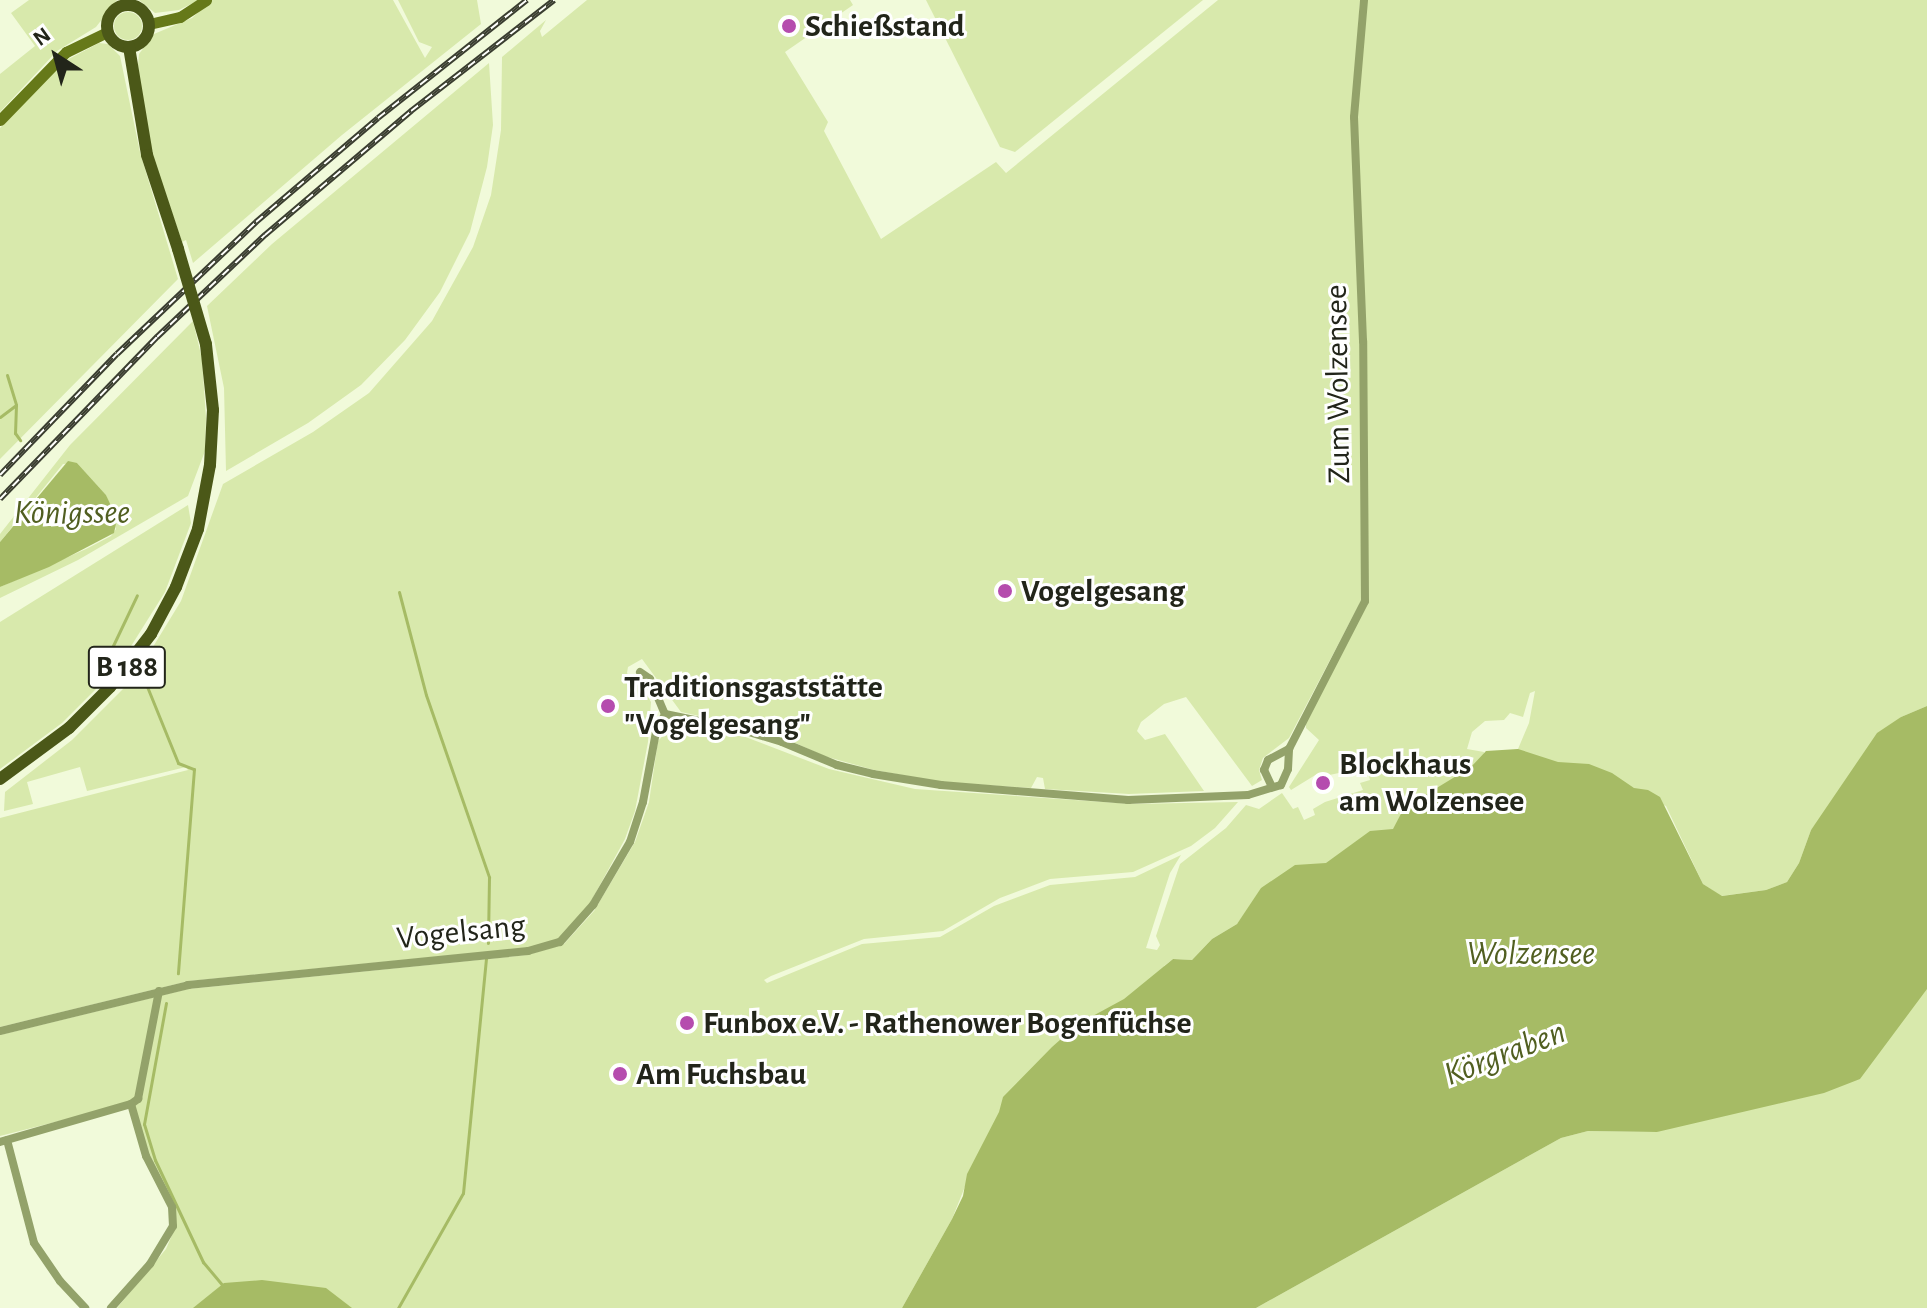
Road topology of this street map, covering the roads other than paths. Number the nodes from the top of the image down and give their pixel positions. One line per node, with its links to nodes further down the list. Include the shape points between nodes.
1 (206, 0): 4 (main road, via 180,17)
2 (1364, 0): 10 (street, Zum Wolzensee, via 1354,117 1365,601)
3 (127, 3): 4 (main road, via 142,10); 5 (main road, via 109,17)
4 (149, 24): 6 (main road, via 144,40)
5 (107, 32): 6 (main road, via 116,43); 7 (main road, via 66,52)
6 (129, 47): 11 (main road, B 188, bridge, via 147,155 206,344 213,410 210,465 201,515 176,587 132,661 83,715)
7 (0, 120)
8 (640, 672): 9 (street, via 650,679)
9 (665, 714): 12 (street, via 739,729 837,765 941,785 1128,800 1248,795); 13 (street, Vogelsang, via 630,842 593,905 560,942 528,951)
10 (1289, 749): 12 (street, Zum Wolzensee, via 1281,785); 12 (street, Zum Wolzensee, via 1268,760 1264,770)
11 (0, 779)
12 (1272, 787)
13 (159, 991): 14 (street, Vogelsang); 15 (street, via 138,1099)
14 (0, 1031)
15 (131, 1104): 16 (street); 18 (street, via 146,1156 172,1207 173,1226 150,1264)
16 (4, 1141): 17 (street, via 34,1243)
17 (85, 1308)
18 (111, 1308)

